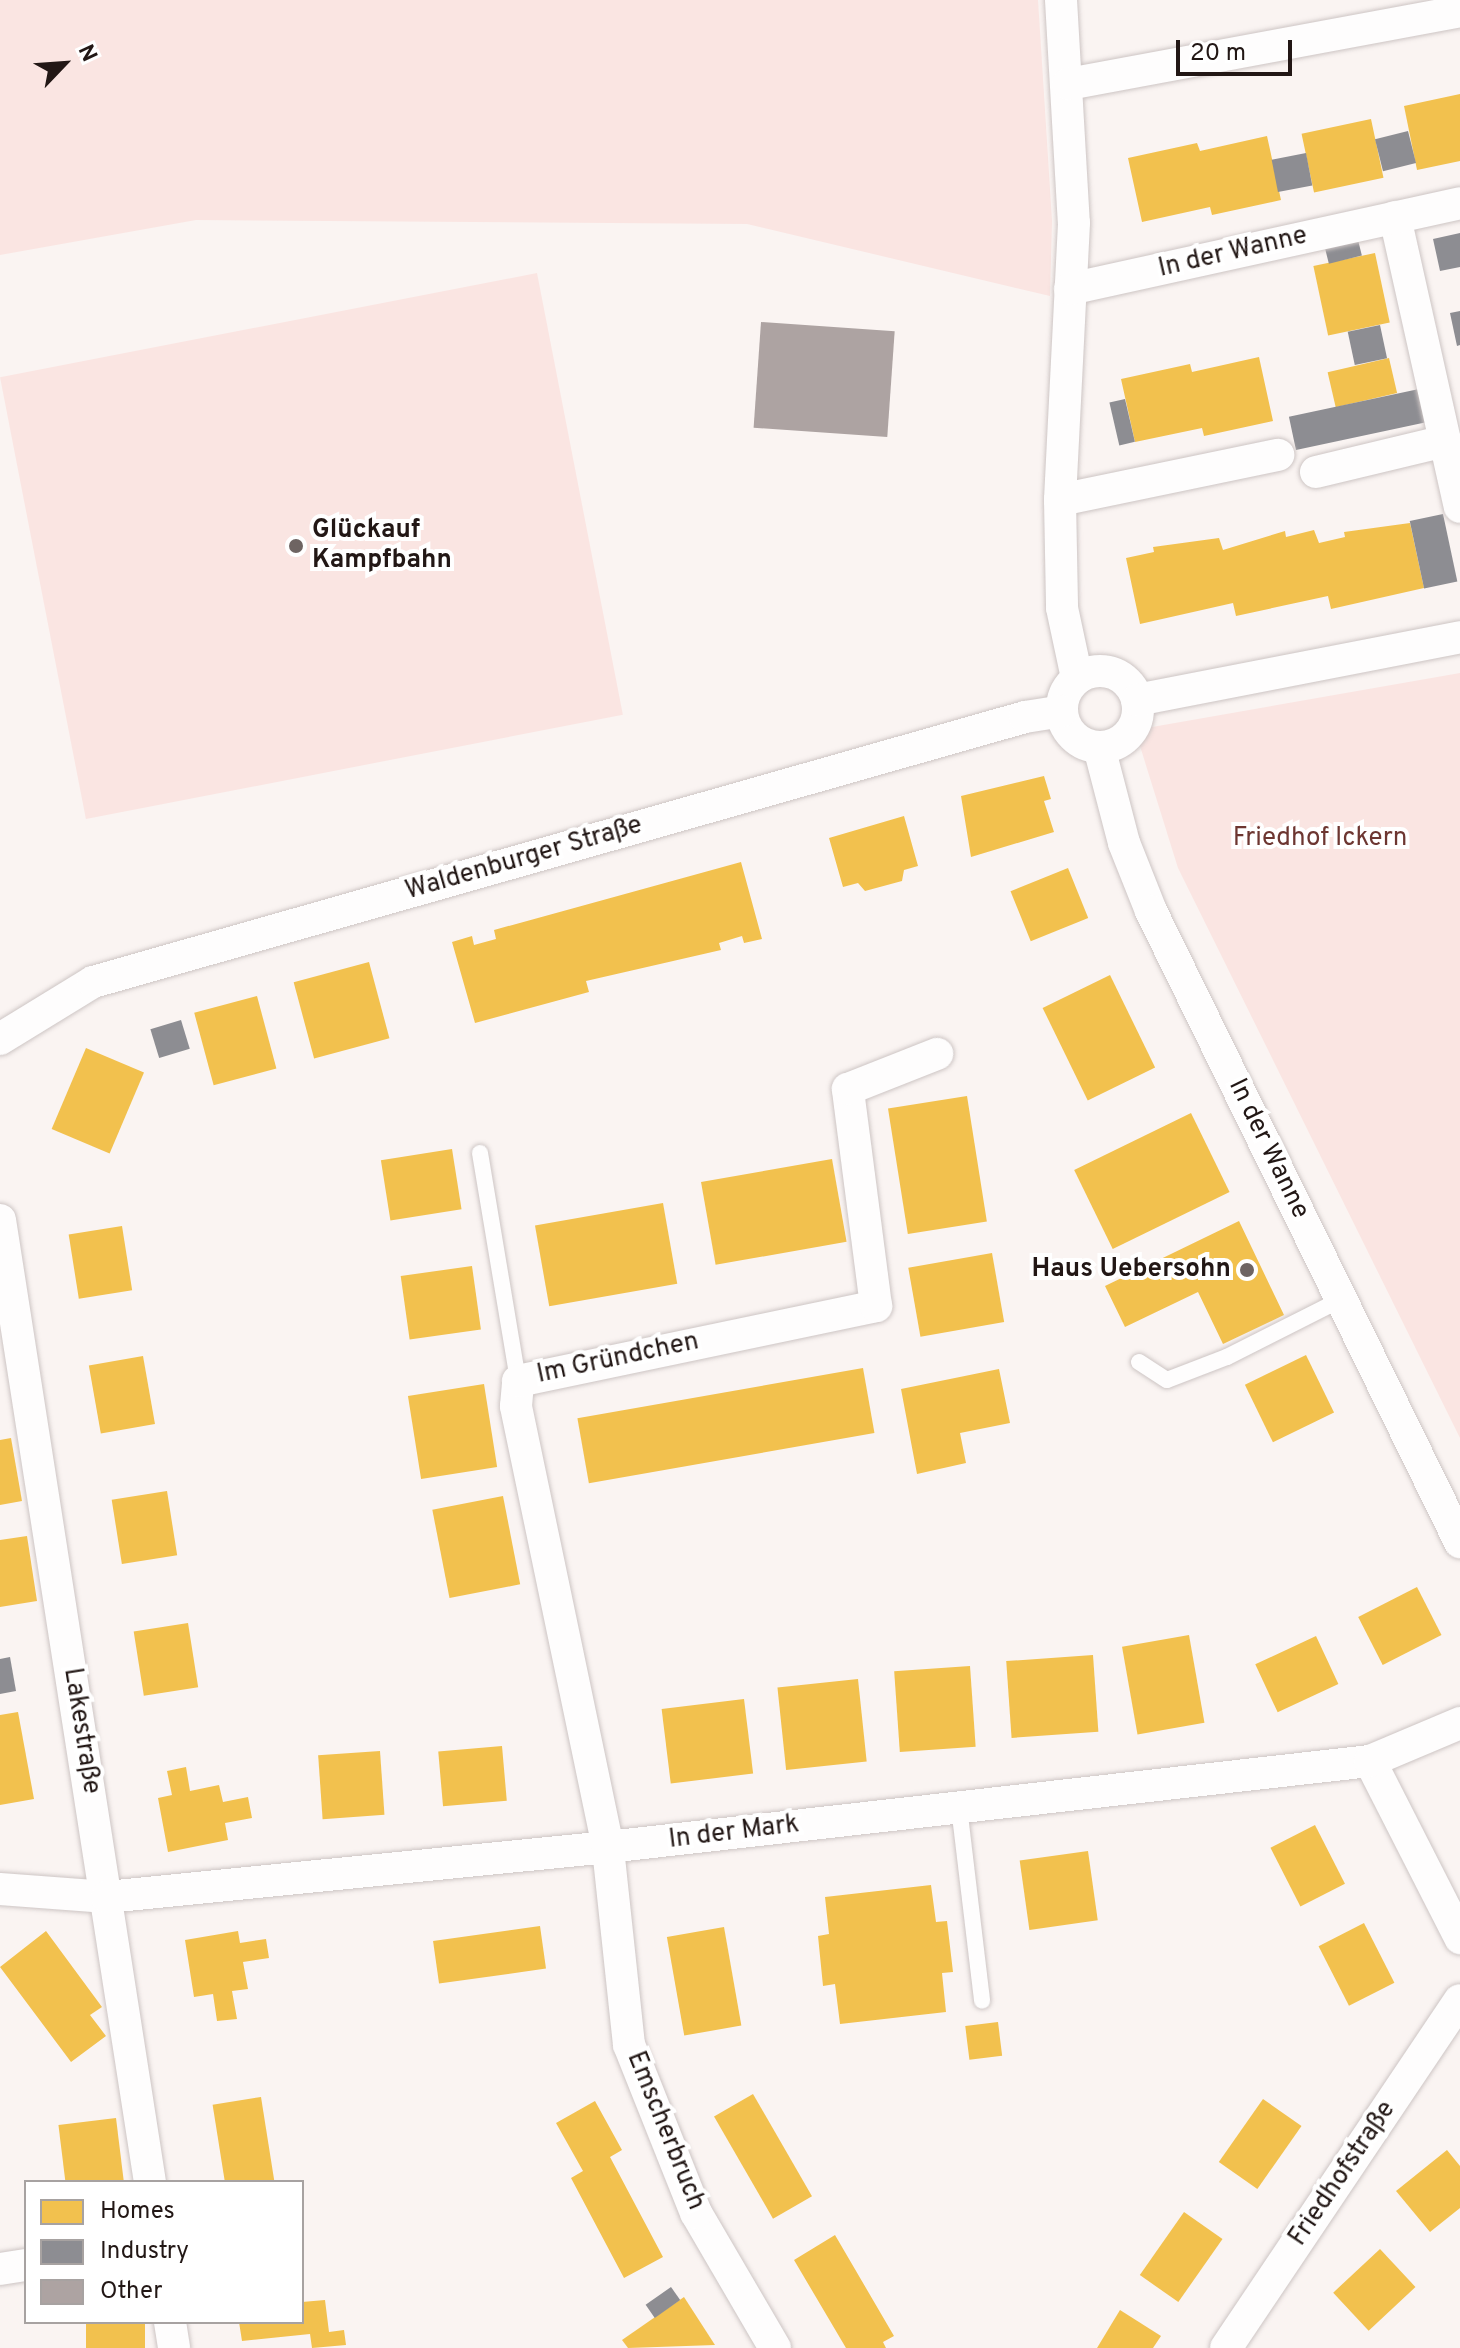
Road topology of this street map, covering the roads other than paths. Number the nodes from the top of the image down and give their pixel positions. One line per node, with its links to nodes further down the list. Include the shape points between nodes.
1 (1061, 0): 3 (street)
2 (1460, 11): 3 (street)
3 (1068, 84): 6 (street)
4 (1460, 203): 5 (street, In der Wanne)
5 (1395, 217): 6 (street, In der Wanne); 7 (street)
6 (1070, 289): 10 (street)
7 (1445, 441): 9 (street); 11 (street)
8 (1278, 455): 10 (street)
9 (1316, 472)
10 (1060, 500): 13 (street, via 1062,608)
11 (1460, 507)
12 (1460, 637): 14 (street)
13 (1077, 678): 14 (street, via 1096,670 1117,675); 15 (street, via 1065,693)
14 (1137, 700): 16 (street, via 1129,732)
15 (1062, 711): 16 (street, via 1069,732); 17 (street, Waldenburger Straße, via 1010,721 93,982)
16 (1099, 747): 22 (street, In der Wanne, via 1124,843 1151,911)
17 (0, 1039)
18 (937, 1054): 24 (street, Im Gründchen, via 848,1089 876,1306)
19 (480, 1153): 24 (lane)
20 (0, 1220): 21 (street, Lakestraße)
21 (5, 1282): 31 (street, Lakestraße)
22 (1342, 1299): 23 (lane, via 1227,1357 1167,1380); 25 (street, In der Wanne)
23 (1139, 1362)
24 (518, 1381): 29 (street, Im Gründchen, via 516,1406)
25 (1460, 1542)
26 (1460, 1723): 27 (street, In der Mark)
27 (1370, 1761): 28 (street, In der Mark); 32 (street)
28 (959, 1807): 29 (street, In der Mark); 34 (lane)
29 (608, 1847): 31 (street, In der Mark); 40 (street, Emscherbruch, via 629,2045 696,2213)
30 (0, 1889): 31 (street, In der Mark)
31 (107, 1897): 35 (street, Lakestraße)
32 (1460, 1938)
33 (1460, 2000): 41 (street, Friedhofstraße)
34 (982, 2001)
35 (150, 2180)
36 (24, 2265): 37 (street)
37 (0, 2269)
38 (170, 2324): 39 (street)
39 (174, 2348)
40 (775, 2348)
41 (1226, 2348)

